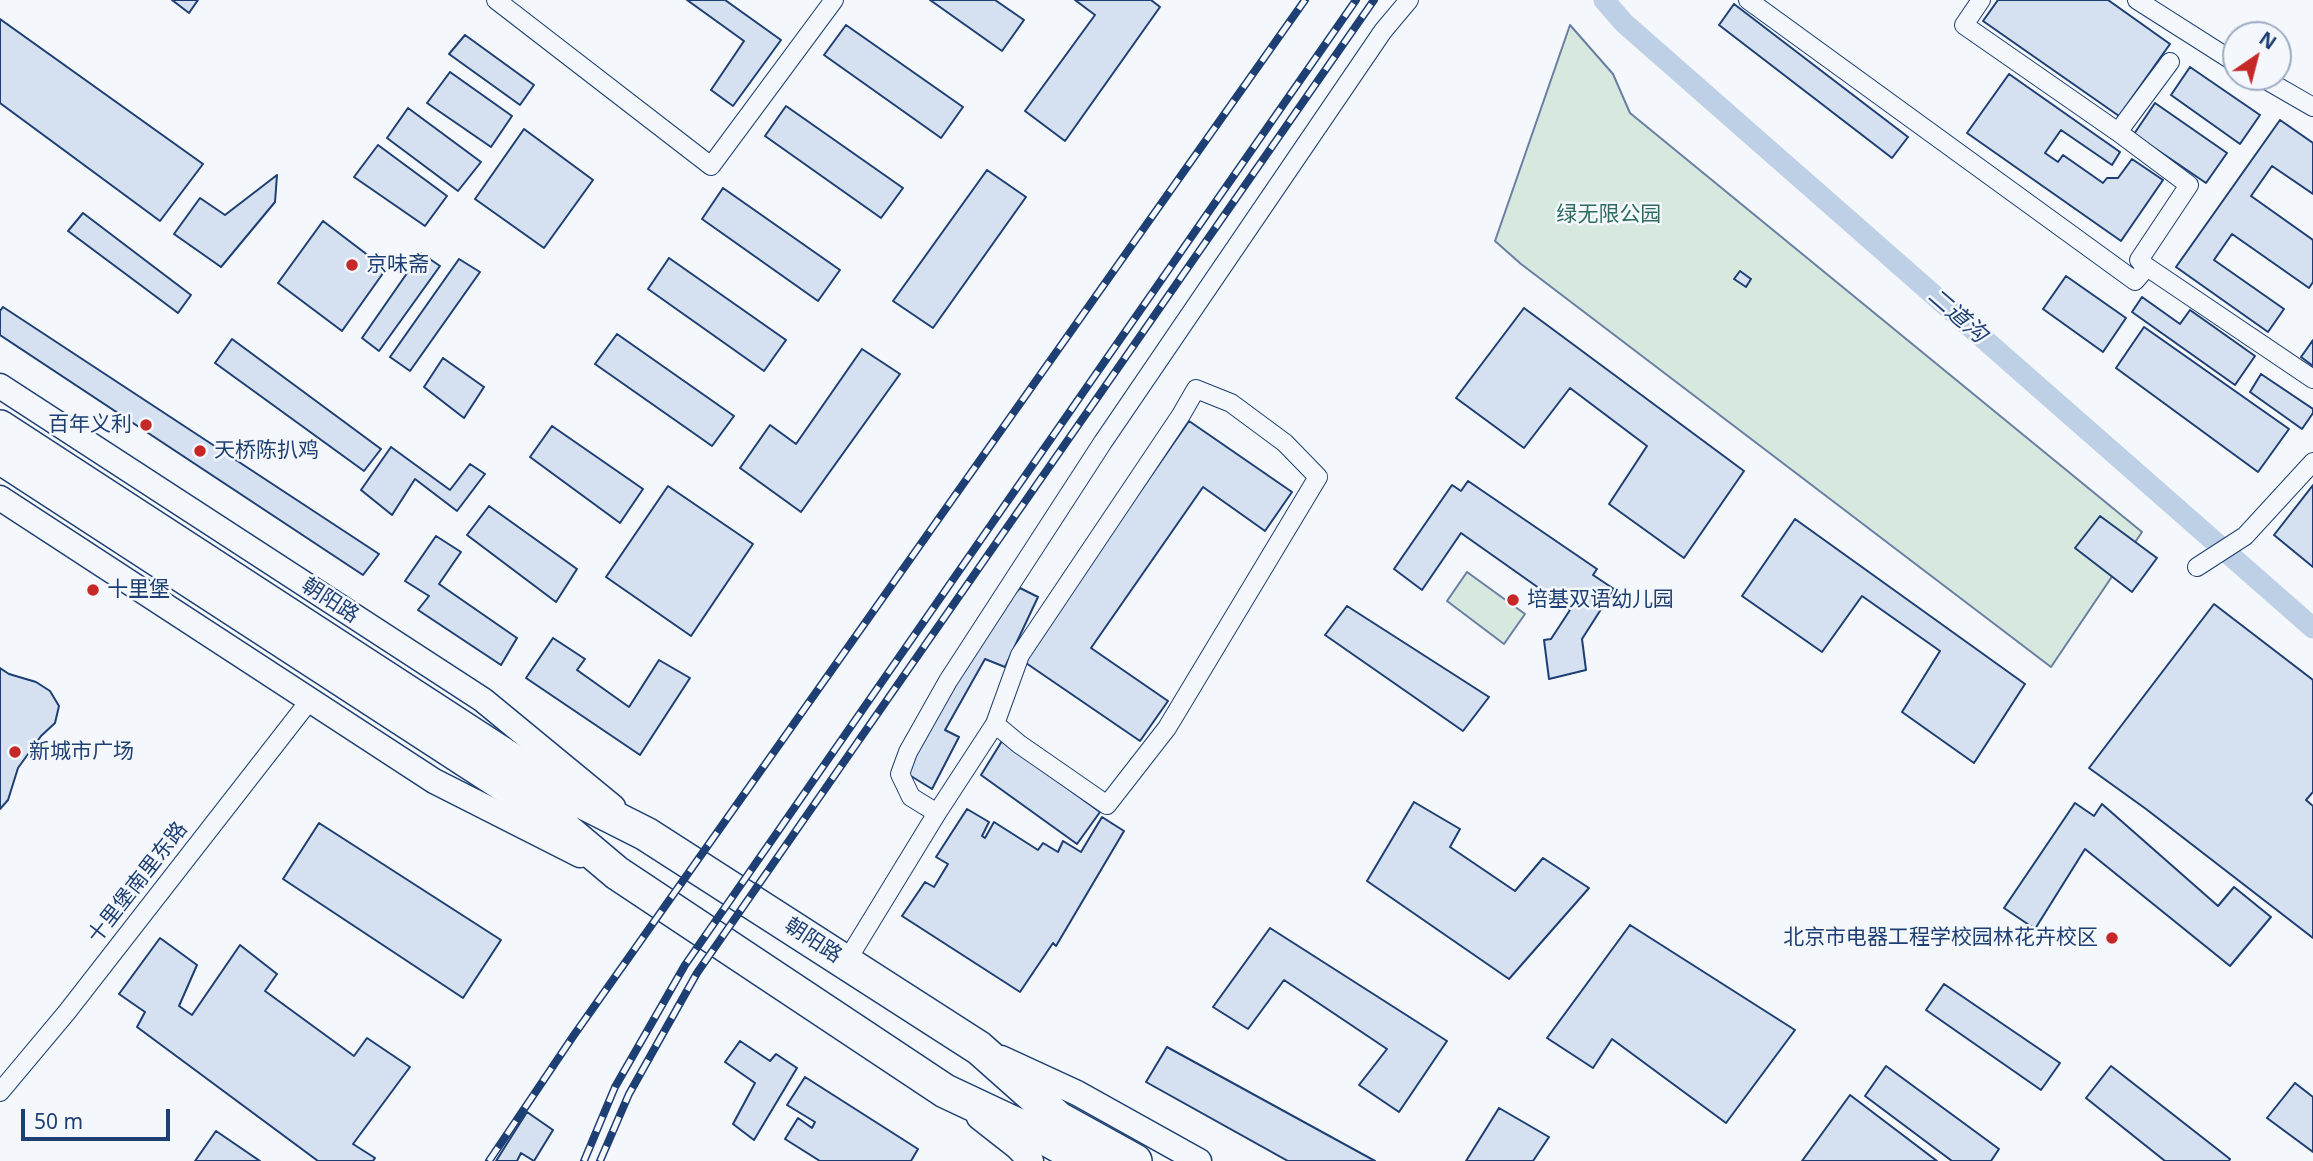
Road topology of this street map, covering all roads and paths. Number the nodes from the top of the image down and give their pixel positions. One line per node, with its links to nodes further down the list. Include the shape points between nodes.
1 (496, 0): 2 (street, via 711,166)
2 (834, 0)
3 (1409, 0): 25 (street, via 1103,442 948,681 900,774 911,797)
4 (1748, 0): 12 (street, via 2135,281)
5 (1981, 0): 11 (street, via 1964,25)
6 (2137, 0): 7 (street)
7 (2222, 54)
8 (2170, 62): 11 (street)
9 (2285, 91): 10 (street)
10 (2313, 107)
11 (2118, 132): 12 (street, via 2189,186 2139,260)
12 (2147, 267): 13 (street)
13 (2313, 379)
14 (0, 386): 19 (street, 朝阳路)
15 (0, 427): 20 (highway, 朝阳路)
16 (0, 457): 20 (highway, 朝阳路)
17 (2313, 462): 21 (street, via 2245,536)
18 (0, 498): 22 (street, 朝阳路)
19 (200, 516): 20 (street); 26 (street, 朝阳路, via 484,700)
20 (174, 555): 22 (street); 26 (highway, 朝阳路, via 555,788); 27 (highway, 朝阳路, via 541,809)
21 (2198, 566)
22 (148, 594): 23 (street, 朝阳路)
23 (310, 700): 27 (street, 朝阳路, via 434,780); 31 (street, 十里堡南里东路)
24 (995, 724): 24 (street, via 1020,655 1196,389 1231,403 1285,443 1318,477 1167,728 1107,805); 25 (street)
25 (937, 813): 28 (street)
26 (646, 834): 28 (highway, 朝阳路)
27 (617, 873): 30 (highway, 朝阳路)
28 (846, 962): 29 (highway, 朝阳路)
29 (979, 1048): 34 (highway, 朝阳路, via 1059,1119); 35 (street, 朝阳路, via 1077,1093)
30 (945, 1091): 32 (street, 朝阳路); 33 (highway, 朝阳路)
31 (0, 1092)
32 (1018, 1156)
33 (1086, 1161)
34 (1135, 1161)
35 (1199, 1161)

